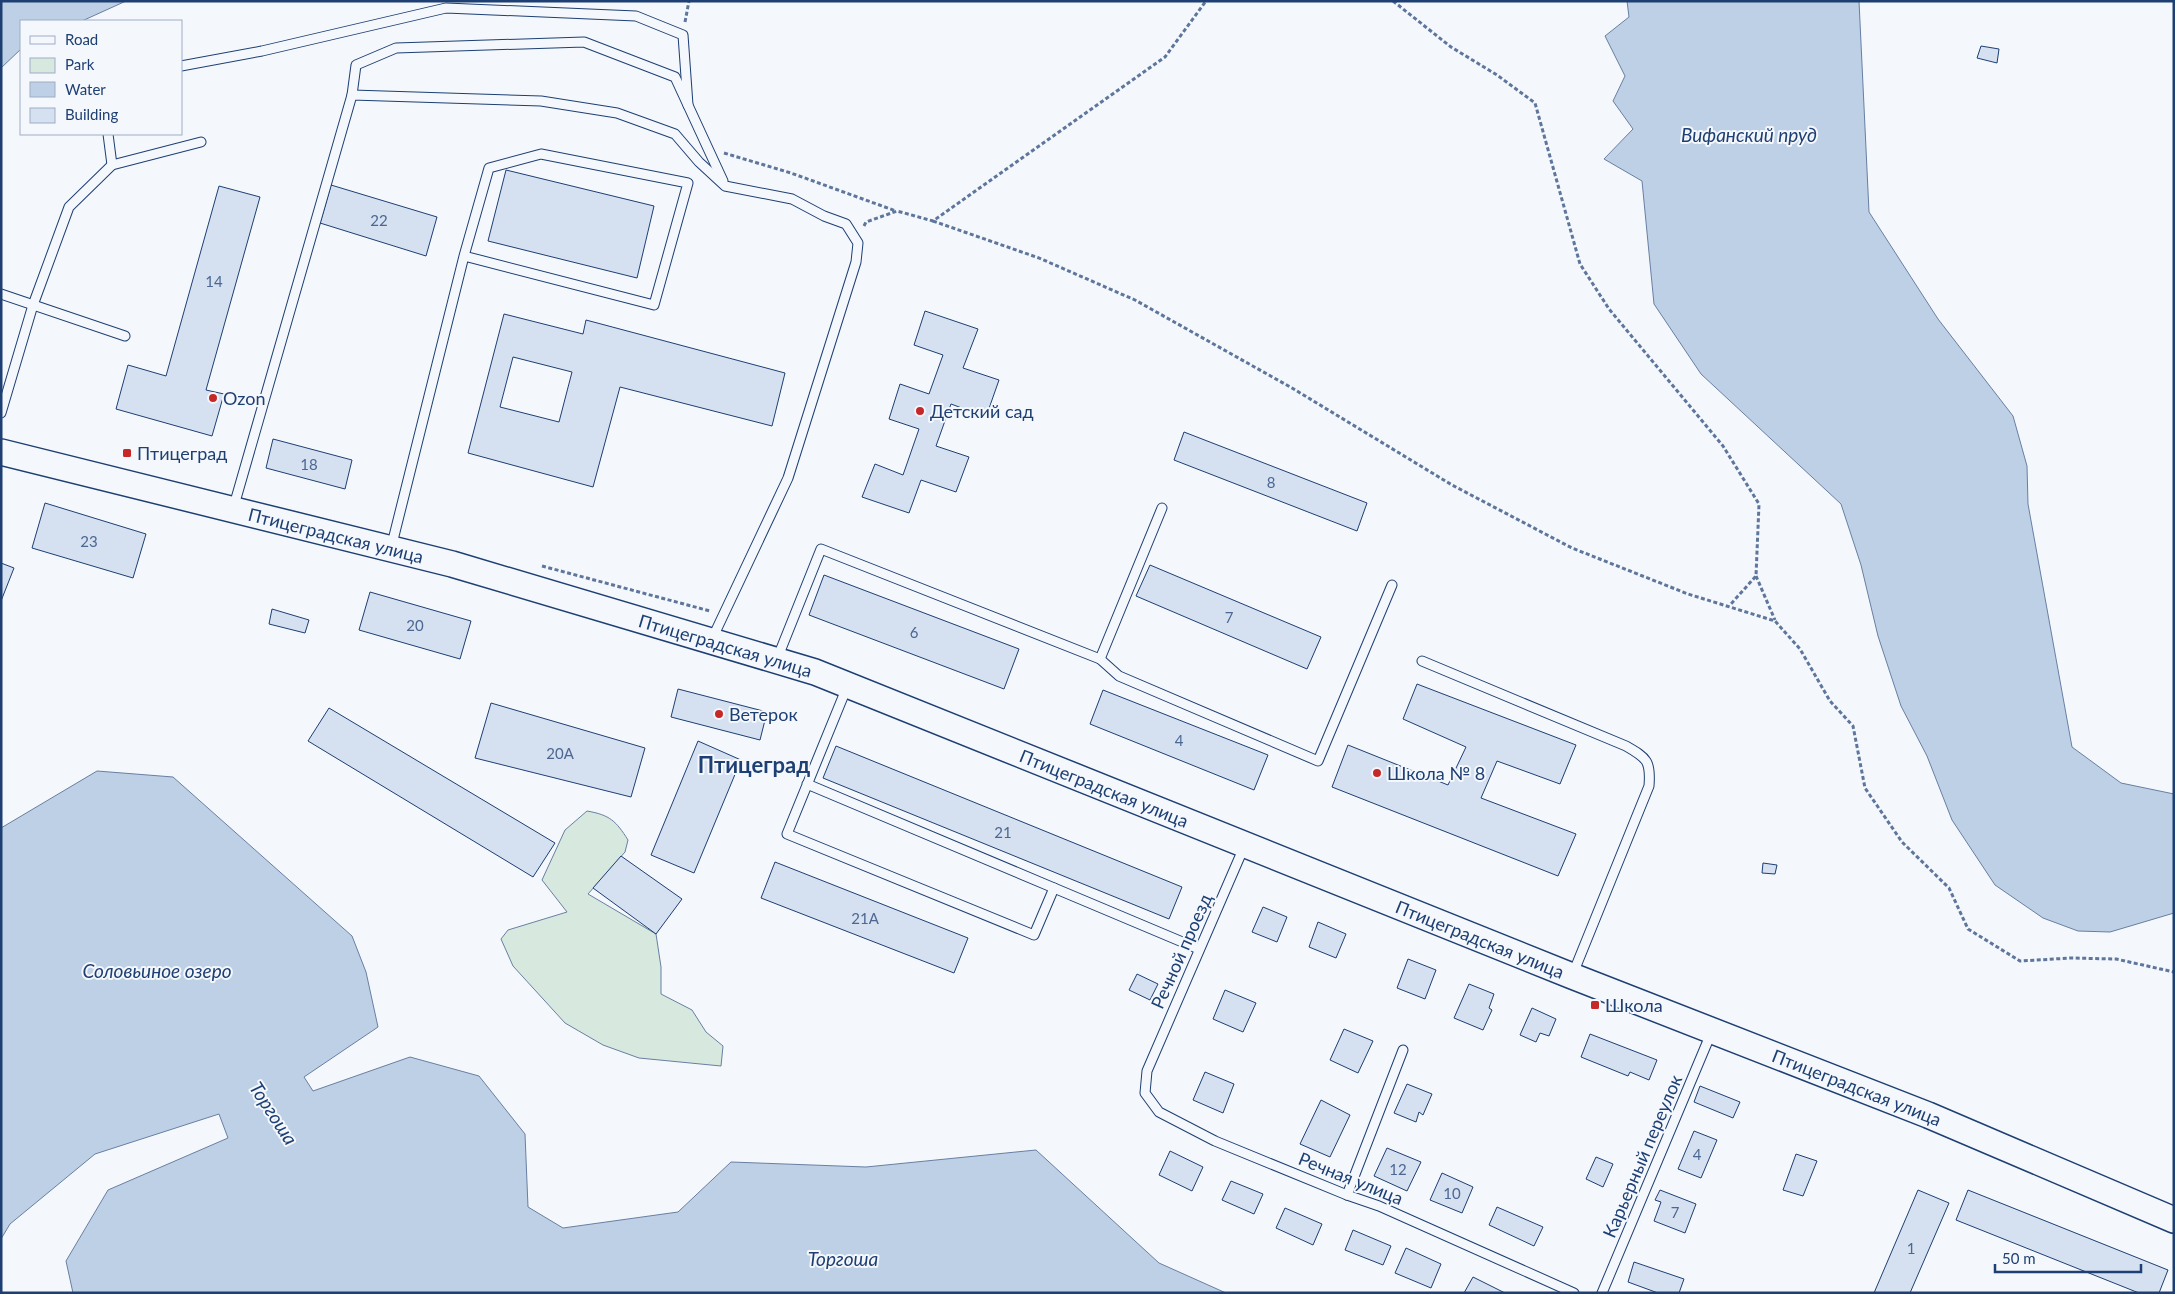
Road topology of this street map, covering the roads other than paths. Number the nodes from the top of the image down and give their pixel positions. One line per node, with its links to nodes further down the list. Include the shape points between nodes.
1 (182, 66): 3 (lane, via 446,8 636,16 683,35)
2 (352, 95): 3 (lane, via 356,65 396,48 584,42 675,77); 7 (lane, via 541,101 617,113 675,134); 15 (lane)
3 (688, 105): 7 (lane)
4 (108, 135): 6 (lane)
5 (201, 142): 6 (lane)
6 (112, 165): 10 (lane, via 69,207)
7 (725, 186): 18 (lane, via 792,199 846,224 858,243 856,262 788,478)
8 (464, 256): 8 (lane, via 654,304 688,183 541,154 489,168); 16 (lane)
9 (1, 294): 10 (lane)
10 (33, 305): 11 (lane); 12 (lane)
11 (125, 336)
12 (1, 413)
13 (1, 452): 15 (street, Птицеградская улица)
14 (1162, 508): 20 (lane)
15 (233, 510): 16 (street, Птицеградская улица)
16 (391, 548): 18 (street, Птицеградская улица)
17 (1392, 585): 20 (lane, via 1318,761 1119,676)
18 (712, 640): 19 (street, Птицеградская улица)
19 (777, 660): 20 (lane, via 821,549); 22 (street, Птицеградская улица)
20 (1100, 660)
21 (1422, 661): 27 (lane, via 1626,746 1643,756 1651,769 1650,786)
22 (848, 685): 23 (lane); 24 (street, Птицеградская улица)
23 (807, 784): 25 (lane); 25 (lane, via 787,834 1034,935)
24 (1245, 845): 26 (lane, Речной проезд); 27 (street, Птицеградская улица)
25 (1054, 888): 26 (lane)
26 (1199, 949): 30 (lane, Речной проезд)
27 (1572, 976): 28 (street, Птицеградская улица)
28 (1712, 1031): 32 (street, Птицеградская улица, via 1928,1115); 34 (lane, Карьерный переулок)
29 (1403, 1050): 31 (lane)
30 (1147, 1071): 31 (lane, Речная улица, via 1145,1093 1160,1112 1215,1141)
31 (1347, 1195): 33 (lane, Речная улица, via 1379,1206)
32 (2174, 1220)
33 (1574, 1293)
34 (1602, 1293)

